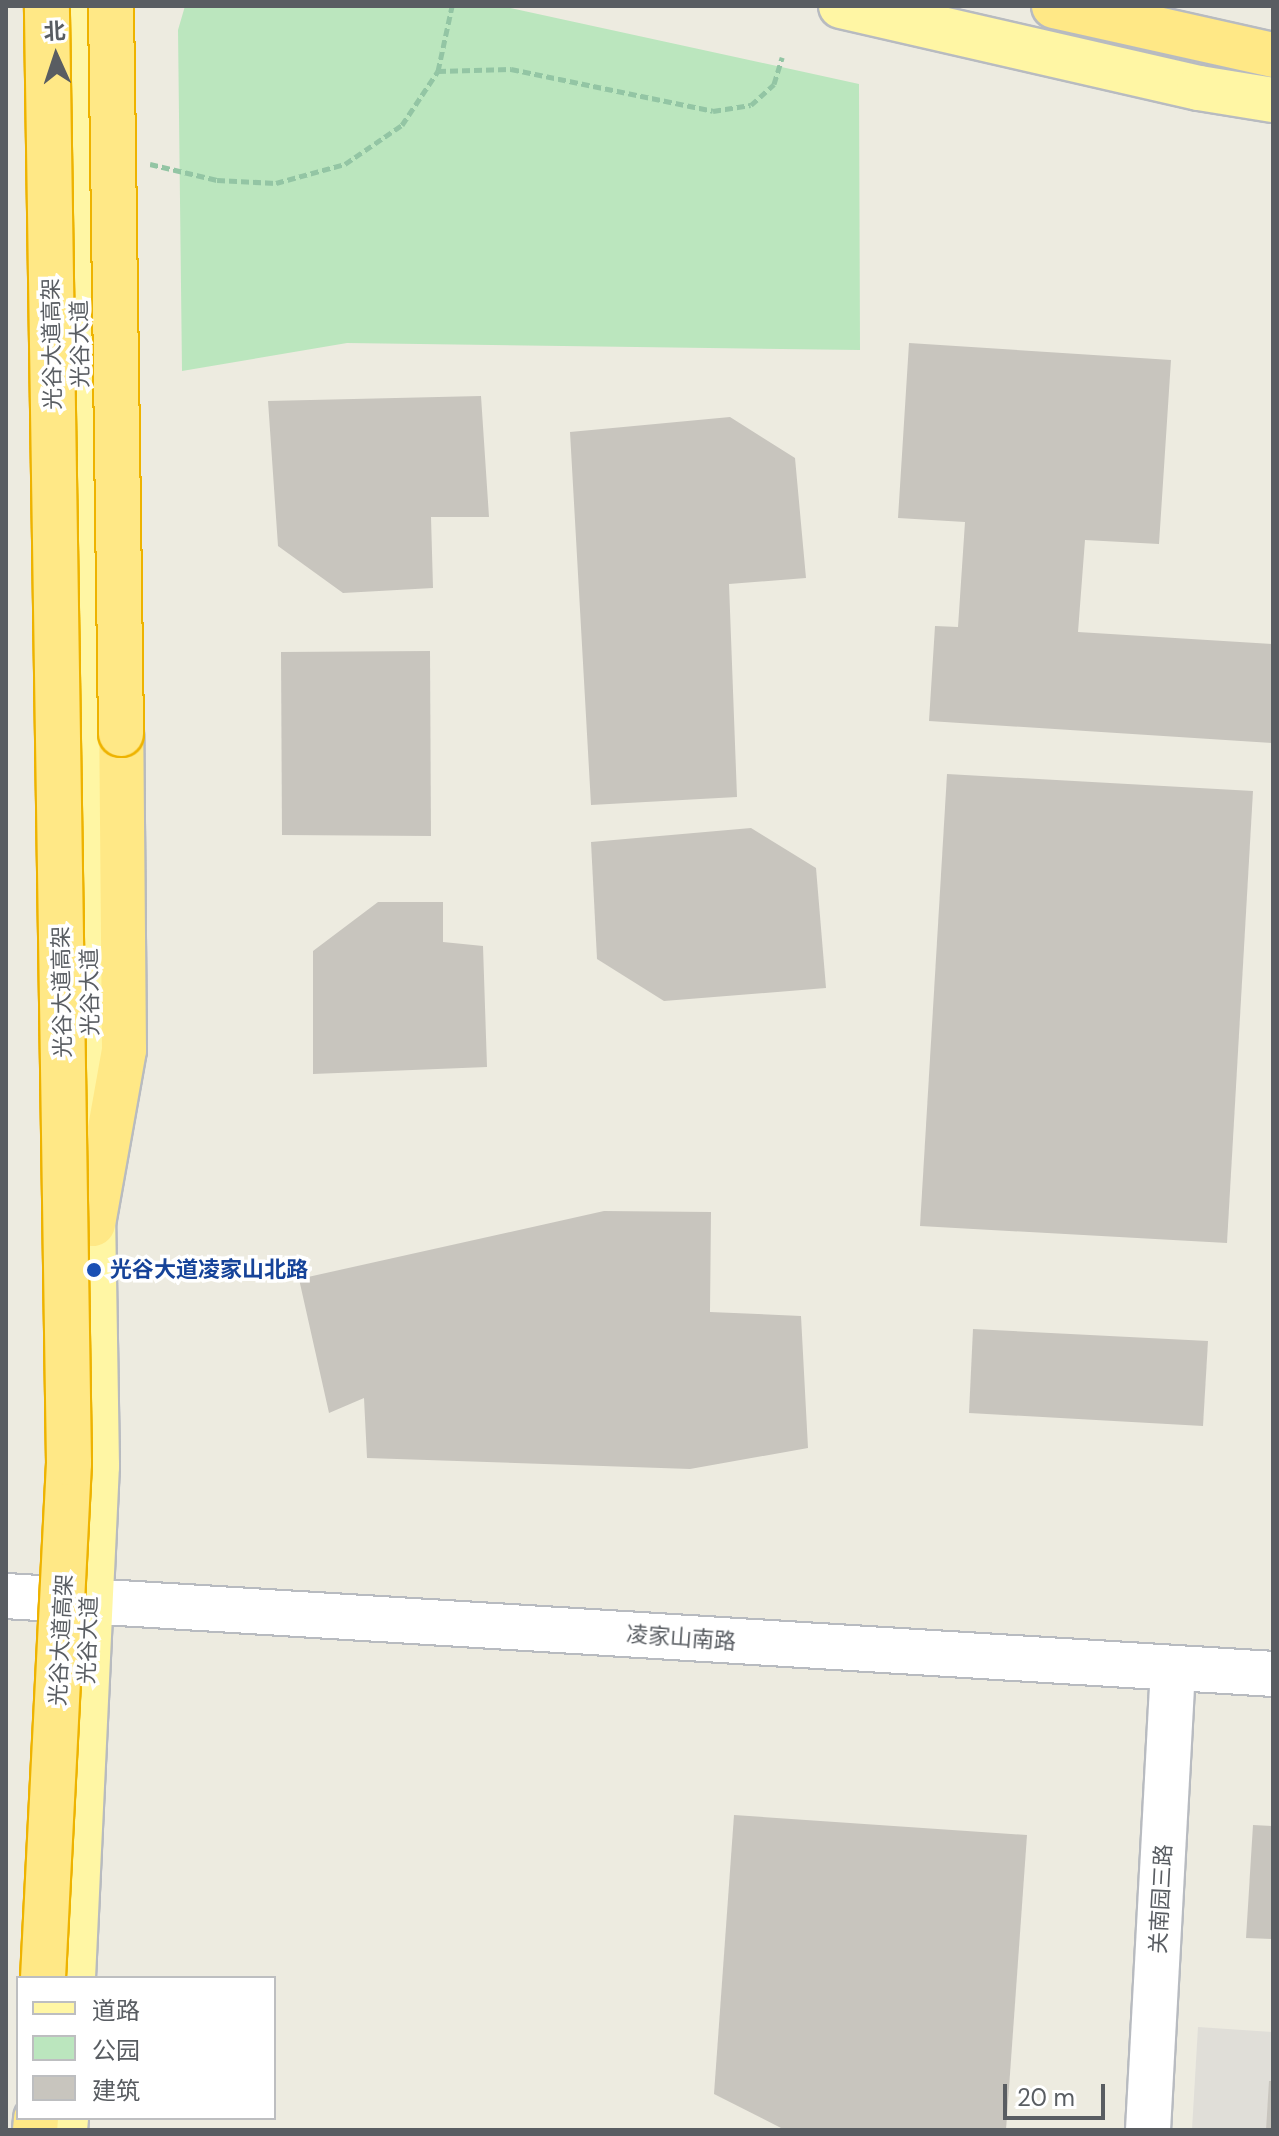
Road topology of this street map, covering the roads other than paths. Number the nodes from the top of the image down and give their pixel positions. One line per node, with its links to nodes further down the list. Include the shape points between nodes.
1 (47, 6): 13 (highway, 光谷大道高架, bridge, via 69,1463)
2 (74, 6): 8 (main road, 光谷大道)
3 (111, 6): 8 (highway, bridge, via 124,1050)
4 (841, 6): 7 (main road, via 1199,88)
5 (1054, 6): 6 (highway)
6 (1273, 55)
7 (1273, 100)
8 (93, 1224): 10 (main road, 光谷大道, via 97,1466)
9 (6, 1596): 10 (street, 凌家山南路)
10 (90, 1601): 11 (street, 凌家山南路); 14 (main road, 光谷大道)
11 (1173, 1669): 12 (street, 凌家山南路); 15 (street, 关南园三路)
12 (1273, 1674)
13 (43, 1976)
14 (73, 1976)
15 (1148, 2130)

